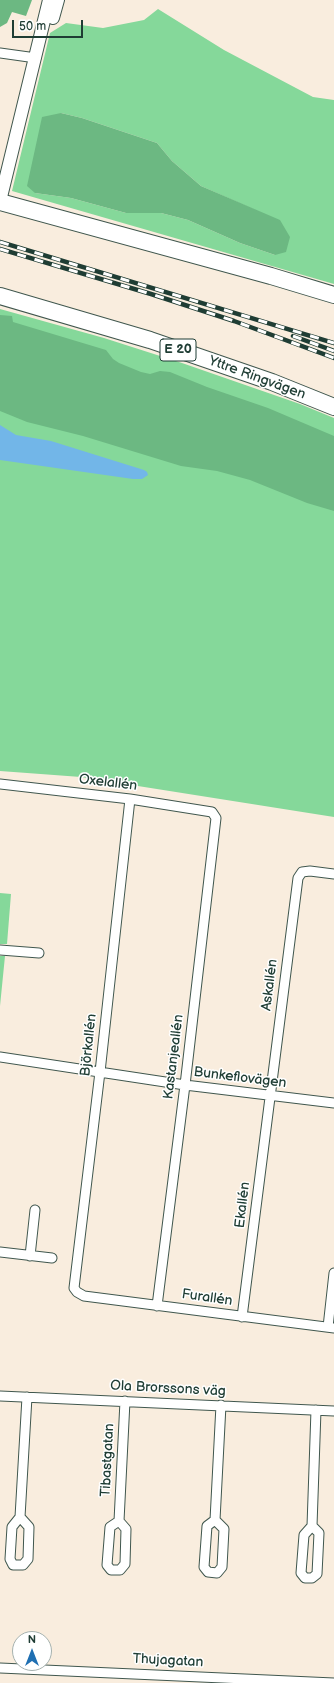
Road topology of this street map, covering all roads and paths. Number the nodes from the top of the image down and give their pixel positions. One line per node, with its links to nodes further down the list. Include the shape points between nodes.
1 (49, 0): 4 (street)
2 (58, 0): 4 (street)
3 (0, 52): 4 (street)
4 (36, 58): 5 (street)
5 (0, 201): 6 (highway)
6 (334, 295)
7 (0, 296): 8 (highway, Yttre Ringvägen / E 20, via 150,340 272,382)
8 (334, 407)
9 (0, 784): 10 (street, Oxelallén)
10 (130, 799): 11 (street, Oxelallén); 16 (street, Björkallén)
11 (212, 812): 17 (street, Kastanjeallén, via 216,818 216,830)
12 (334, 874): 18 (street, Askallén, via 310,871 302,872 298,878)
13 (0, 950): 14 (street)
14 (39, 953)
15 (0, 1057): 16 (street, Bunkeflovägen)
16 (100, 1072): 17 (street, Bunkeflovägen); 25 (street, Björkallén, via 74,1288)
17 (185, 1085): 18 (street, Bunkeflovägen); 26 (street, Kastanjeallén)
18 (271, 1096): 19 (street, Bunkeflovägen); 27 (street, Ekallén)
19 (334, 1102)
20 (35, 1210): 22 (street)
21 (0, 1252): 22 (street)
22 (30, 1256): 23 (street)
23 (52, 1258)
24 (334, 1273): 28 (street)
25 (77, 1292): 26 (street, Furallén, via 84,1296)
26 (157, 1306): 27 (street, Furallén)
27 (242, 1317): 28 (street, Furallén)
28 (331, 1328)
29 (0, 1396): 30 (street, Ola Brorssons väg)
30 (27, 1397): 31 (street, Ola Brorssons väg); 35 (street)
31 (125, 1400): 32 (street, Ola Brorssons väg); 37 (street, Tibastgatan)
32 (221, 1405): 33 (street, Ola Brorssons väg); 36 (street)
33 (316, 1410): 34 (street, Ola Brorssons väg); 38 (street)
34 (334, 1411)
35 (20, 1517): 35 (street, via 12,1527 10,1559 13,1564 23,1565 28,1559 29,1527)
36 (215, 1520): 36 (street, via 207,1526 204,1567 208,1572 217,1573 222,1567 224,1529)
37 (119, 1521): 37 (street, Tibastgatan, via 110,1527 107,1565 111,1570 120,1570 125,1564 126,1529)
38 (312, 1526): 38 (street, via 304,1535 301,1573 305,1578 312,1578 317,1574 319,1533)
39 (0, 1668): 40 (street, Thujagatan)
40 (334, 1683)

